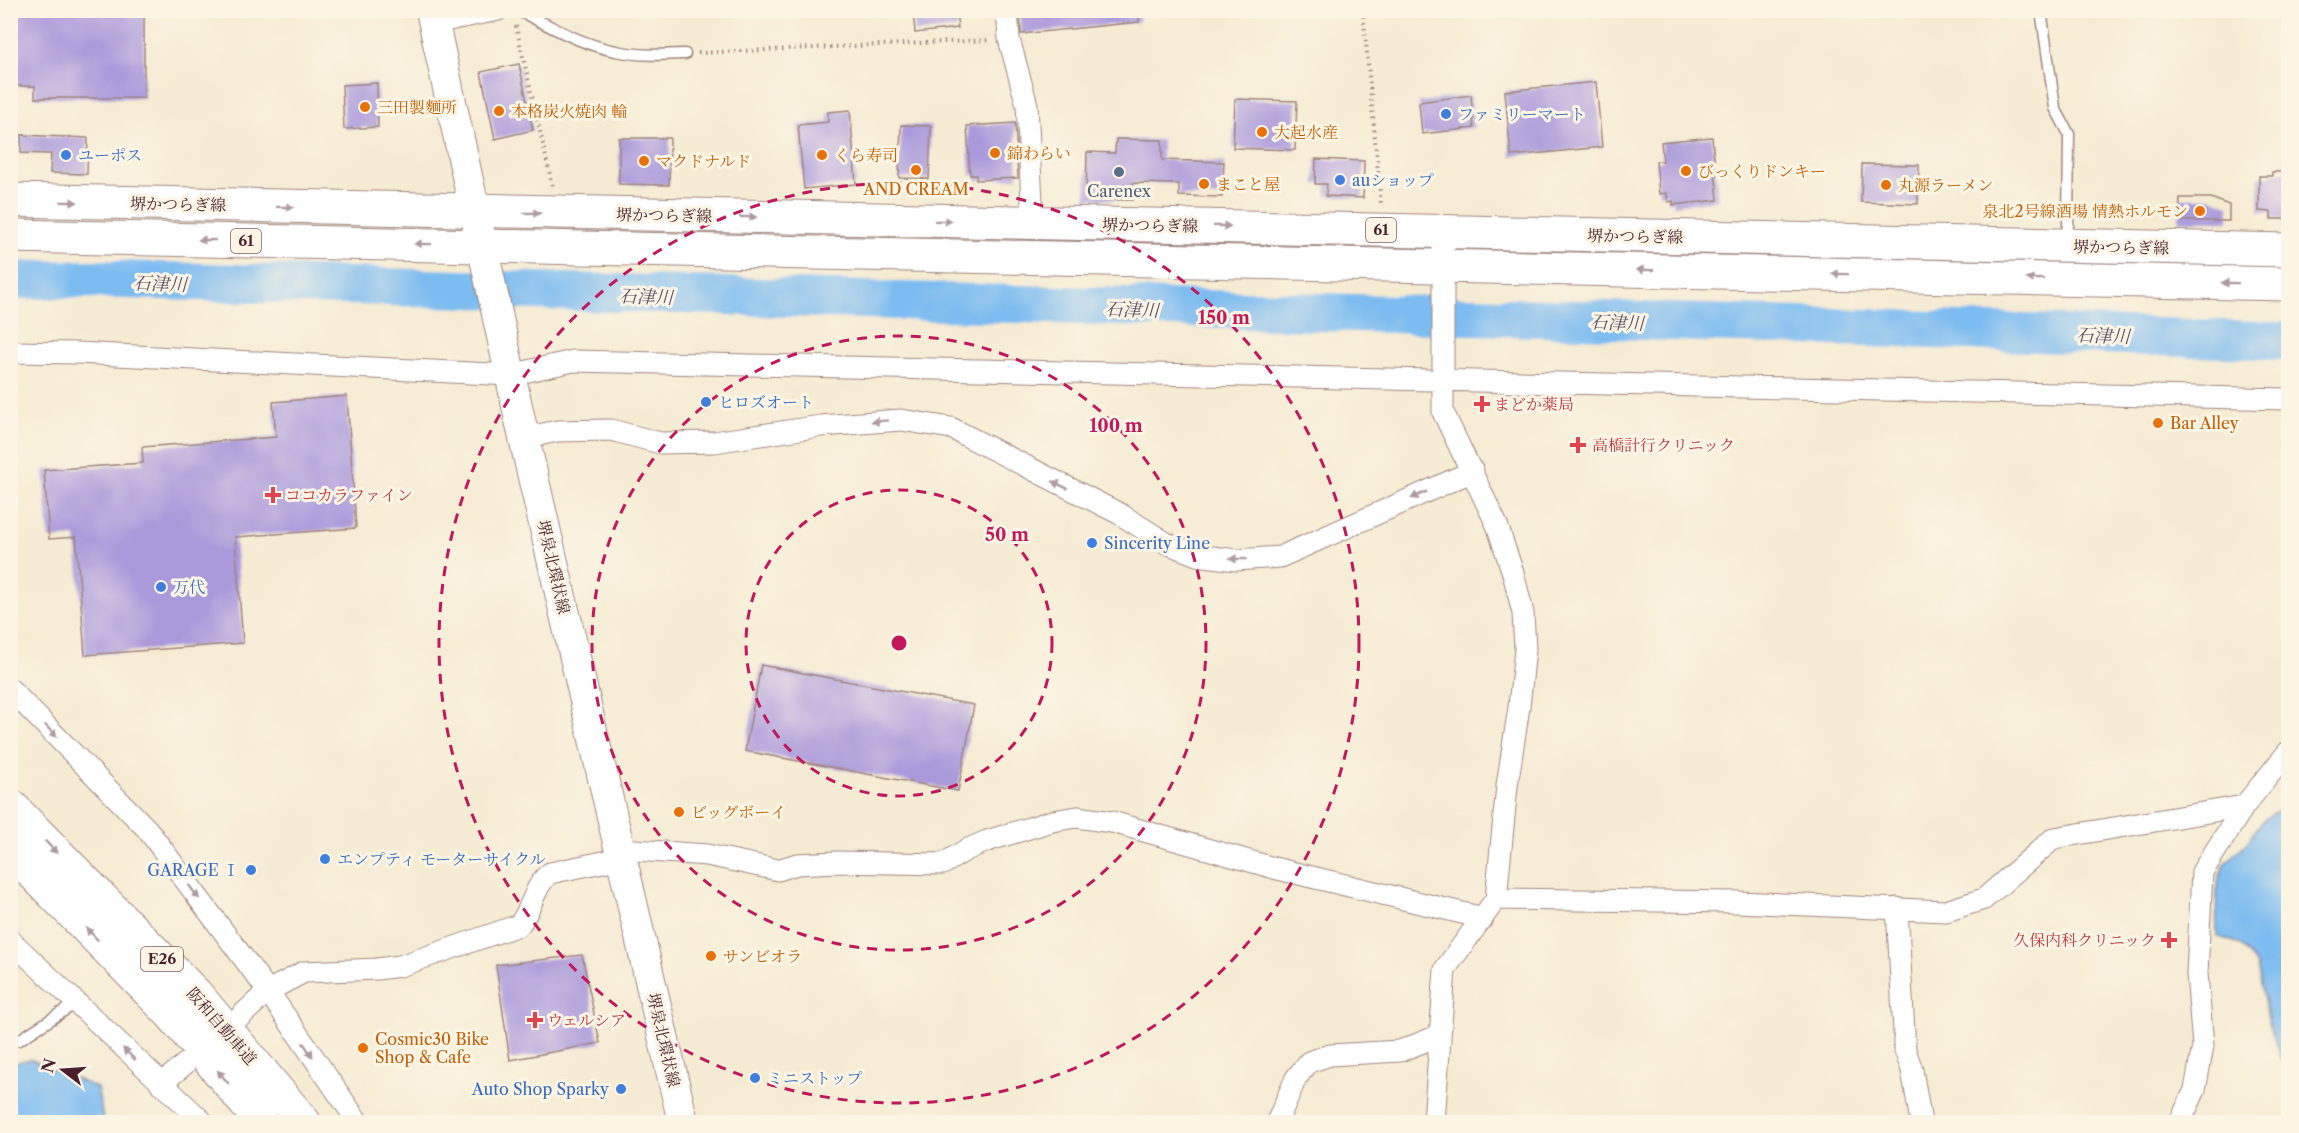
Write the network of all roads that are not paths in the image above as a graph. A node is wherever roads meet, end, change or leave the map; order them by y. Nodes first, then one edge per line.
1 (1007, 10) edge
2 (2041, 10) edge
3 (510, 14) edge
4 (432, 17) edge
5 (686, 54) road end
6 (10, 200) edge
7 (474, 211) junction
8 (1033, 222) junction
9 (1443, 232) junction
10 (10, 236) edge
11 (481, 245) junction
12 (2065, 245) junction
13 (2289, 250) edge
14 (1442, 278) junction
15 (2289, 284) edge
16 (10, 352) edge
17 (508, 363) junction
18 (1442, 380) junction
19 (2289, 399) edge
20 (524, 438) junction
21 (1473, 471) junction
22 (10, 689) edge
23 (2289, 752) edge
24 (10, 805) edge
25 (2244, 806) junction
26 (10, 850) edge
27 (621, 854) junction
28 (1496, 899) junction
29 (1897, 908) junction
30 (1483, 918) junction
31 (10, 940) edge
32 (268, 991) junction
33 (76, 1003) junction
34 (241, 1016) dead end
35 (1438, 1036) junction
36 (10, 1042) edge
37 (185, 1064) dead end
38 (161, 1084) junction
39 (202, 1122) edge
40 (261, 1122) edge
41 (304, 1122) edge
42 (358, 1122) edge
43 (683, 1122) edge
44 (1277, 1122) edge
45 (1434, 1122) edge
46 (1921, 1122) edge
47 (2181, 1122) edge

1 - 8 street
2 - 12 lane
3 - 4 street
3 - 5 lane
4 - 7 main road, 堺泉北環状線
6 -> 7 main road, 堺かつらぎ線 / 61
7 -> 8 main road, 堺かつらぎ線 / 61
7 - 11 main road, 堺泉北環状線
8 -> 9 main road, 堺かつらぎ線 / 61
9 - 12 main road, 堺かつらぎ線 / 61
9 - 14 street
11 -> 10 main road, 堺かつらぎ線 / 61
11 - 14 main road, 堺かつらぎ線 / 61
11 - 17 main road, 堺泉北環状線
12 - 13 main road, 堺かつらぎ線 / 61
15 -> 14 main road, 堺かつらぎ線 / 61
14 - 18 street
16 - 17 street
17 - 18 street
17 - 20 main road, 堺泉北環状線
18 - 19 street
18 - 21 street
21 -> 20 street
20 - 27 main road, 堺泉北環状線
21 - 28 street
22 -> 32 street
23 - 25 street
24 -> 41 main road, 阪和自動車道 / E26
25 - 29 street
25 - 47 street
40 -> 26 main road, 阪和自動車道 / E26
27 - 30 street
27 - 32 street
27 - 43 main road, 堺泉北環状線
28 - 29 street
28 - 30 street
29 - 46 street
30 - 35 street
31 - 33 street
32 - 34 street
32 -> 42 street
33 - 36 lane
38 -> 33 street
35 - 44 street
35 - 45 street
37 - 38 street
38 - 39 street

